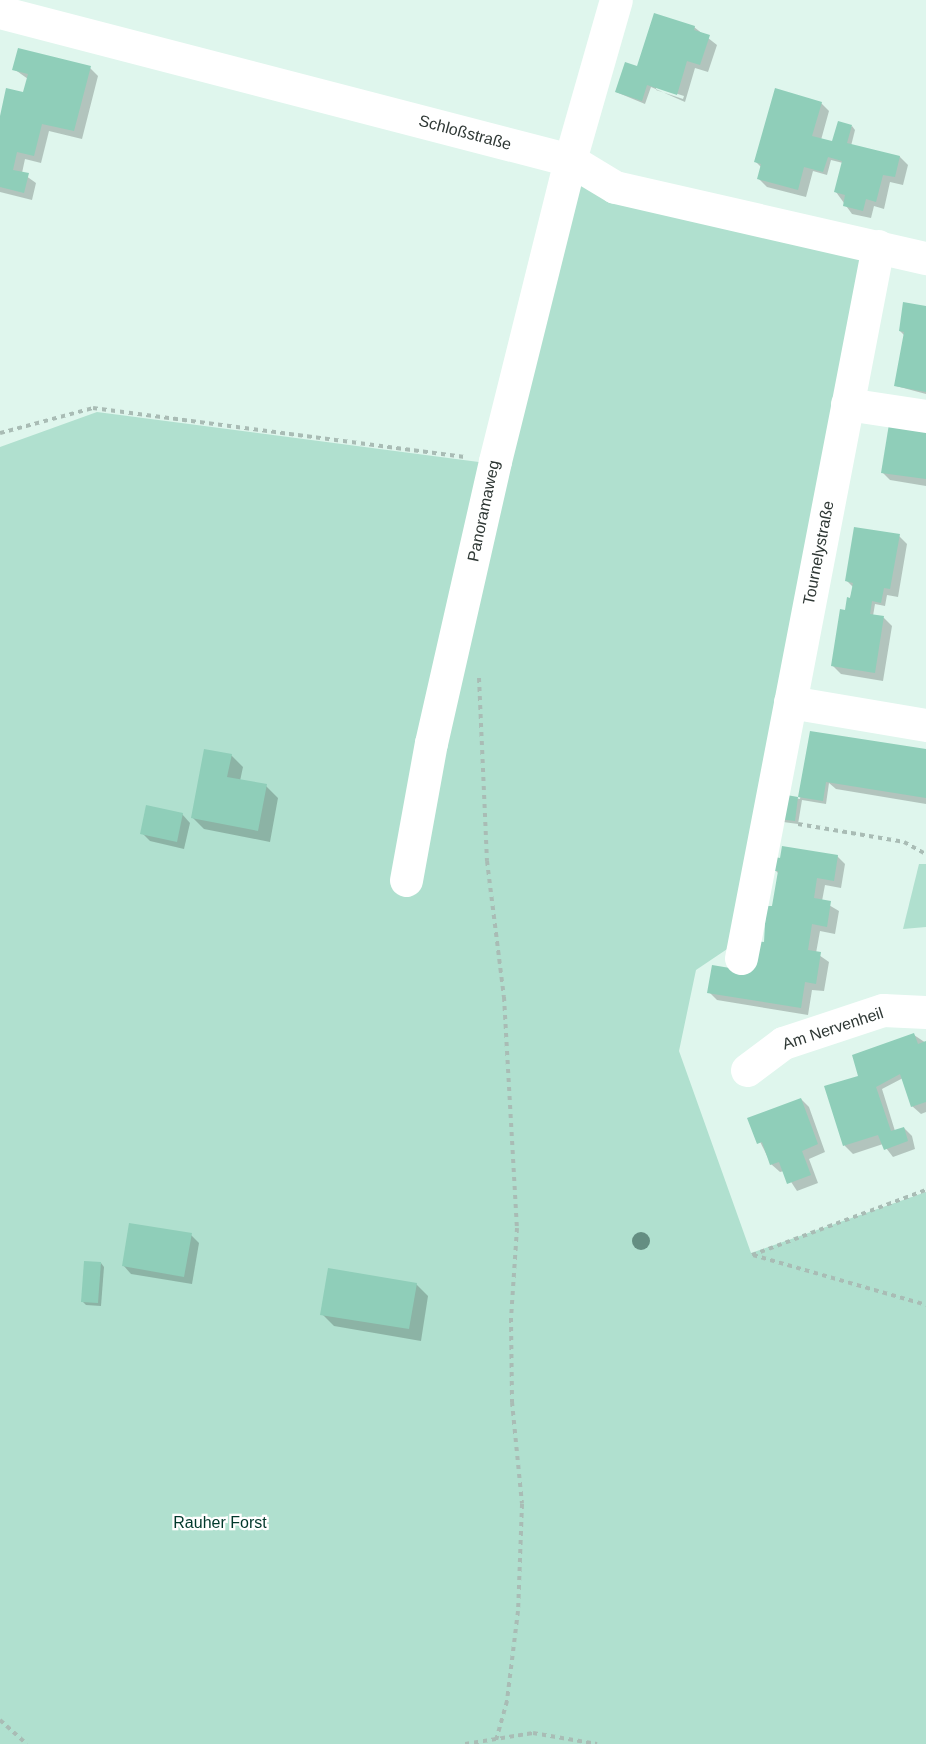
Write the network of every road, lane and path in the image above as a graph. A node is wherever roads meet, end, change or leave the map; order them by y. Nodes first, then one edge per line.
1 (616, 0) edge
2 (0, 12) edge
3 (570, 160) junction
4 (878, 246) junction
5 (926, 258) edge
6 (847, 404) junction
7 (926, 416) edge
8 (0, 433) edge
9 (495, 461) junction
10 (478, 674) dead end
11 (790, 702) junction
12 (926, 725) edge
13 (767, 819) junction
14 (926, 854) edge
15 (402, 869) dead end
16 (741, 958) dead end
17 (926, 1012) edge
18 (747, 1070) dead end
19 (926, 1190) edge
20 (926, 1305) edge
21 (0, 1720) edge
22 (496, 1736) junction
23 (27, 1744) edge
24 (465, 1744) edge
25 (495, 1744) edge
26 (597, 1744) edge

1 - 3 street, Panoramaweg
2 - 3 street, Schloßstraße
3 - 4 street, Schloßstraße
3 - 9 street, Panoramaweg
4 - 5 street, Schloßstraße
4 - 6 street, Tournelystraße
6 - 7 street
6 - 11 street, Tournelystraße
8 - 9 path
9 - 15 street, Panoramaweg
10 - 22 path
11 - 12 street
11 - 13 street, Tournelystraße
13 - 14 path
13 - 16 street, Tournelystraße
17 - 18 street, Am Nervenheil
19 - 20 path
21 - 23 path
22 - 24 path
22 - 25 path
22 - 26 path

